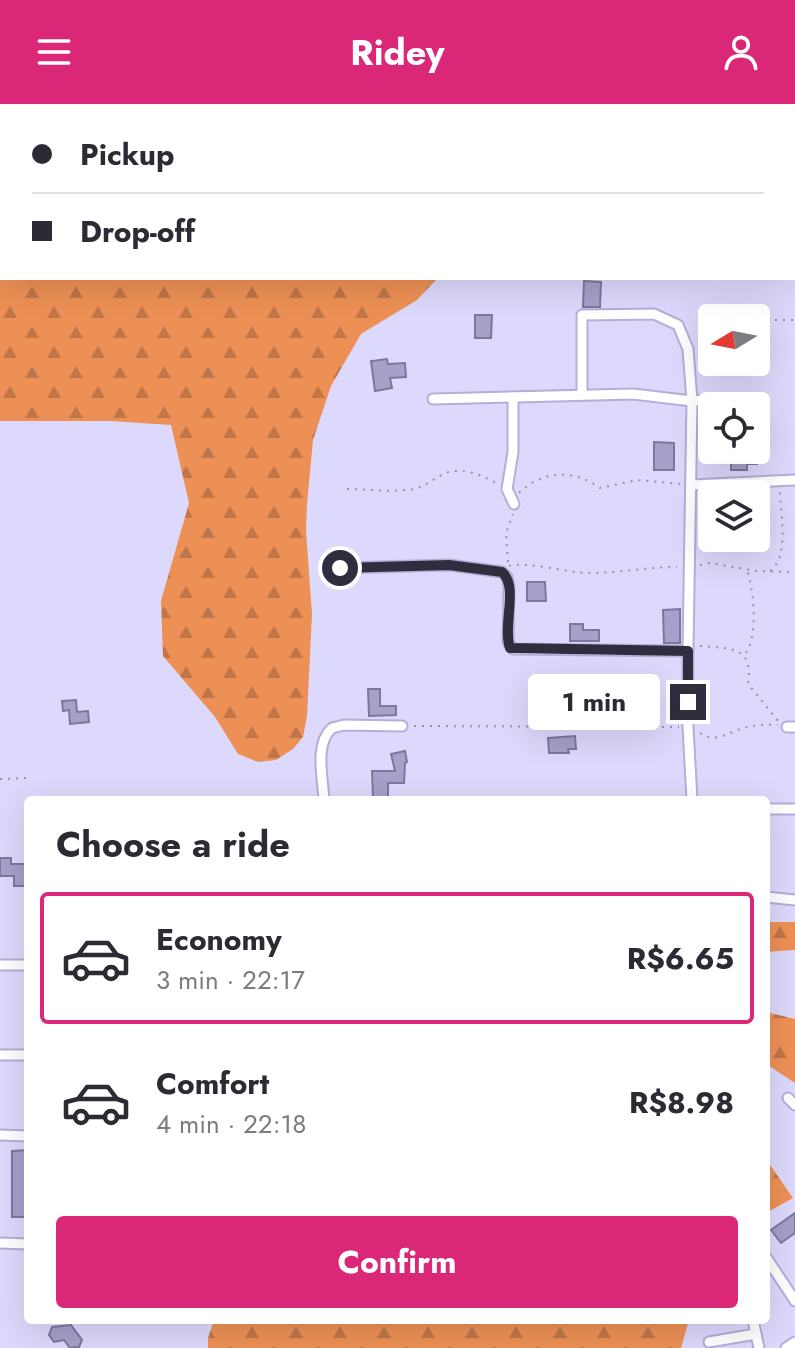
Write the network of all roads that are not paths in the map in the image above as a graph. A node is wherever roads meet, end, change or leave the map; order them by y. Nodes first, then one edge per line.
1 (582, 395) junction
2 (513, 397) junction
3 (433, 399) dead end
4 (698, 400) edge
5 (692, 401) junction
6 (795, 480) edge
7 (691, 485) junction
8 (514, 504) road end
9 (340, 568) dead end
10 (688, 651) junction
11 (402, 726) road end
12 (324, 796) edge
13 (692, 796) edge
14 (770, 809) edge
15 (795, 809) edge
16 (770, 897) edge
17 (795, 900) edge
18 (0, 965) edge
19 (24, 965) edge
20 (0, 1055) edge
21 (24, 1055) edge
22 (0, 1135) edge
23 (24, 1136) edge
24 (0, 1243) edge
25 (24, 1244) edge
26 (770, 1263) edge
27 (795, 1301) edge
28 (754, 1324) edge
29 (756, 1334) junction
30 (709, 1342) dead end
31 (795, 1342) edge
32 (759, 1348) edge
33 (786, 1348) edge

1 - 2 street
1 - 5 street
1 - 5 street
2 - 3 street
2 - 8 street
4 - 5 street
5 - 7 street
6 - 7 street
7 - 10 street
9 - 10 street
10 - 13 street
11 - 12 street
14 - 15 street
16 - 17 street
18 - 19 street
20 - 21 street
22 - 23 street
24 - 25 street
26 - 27 street
28 - 29 street
29 - 30 street
29 - 32 street
31 - 33 street

